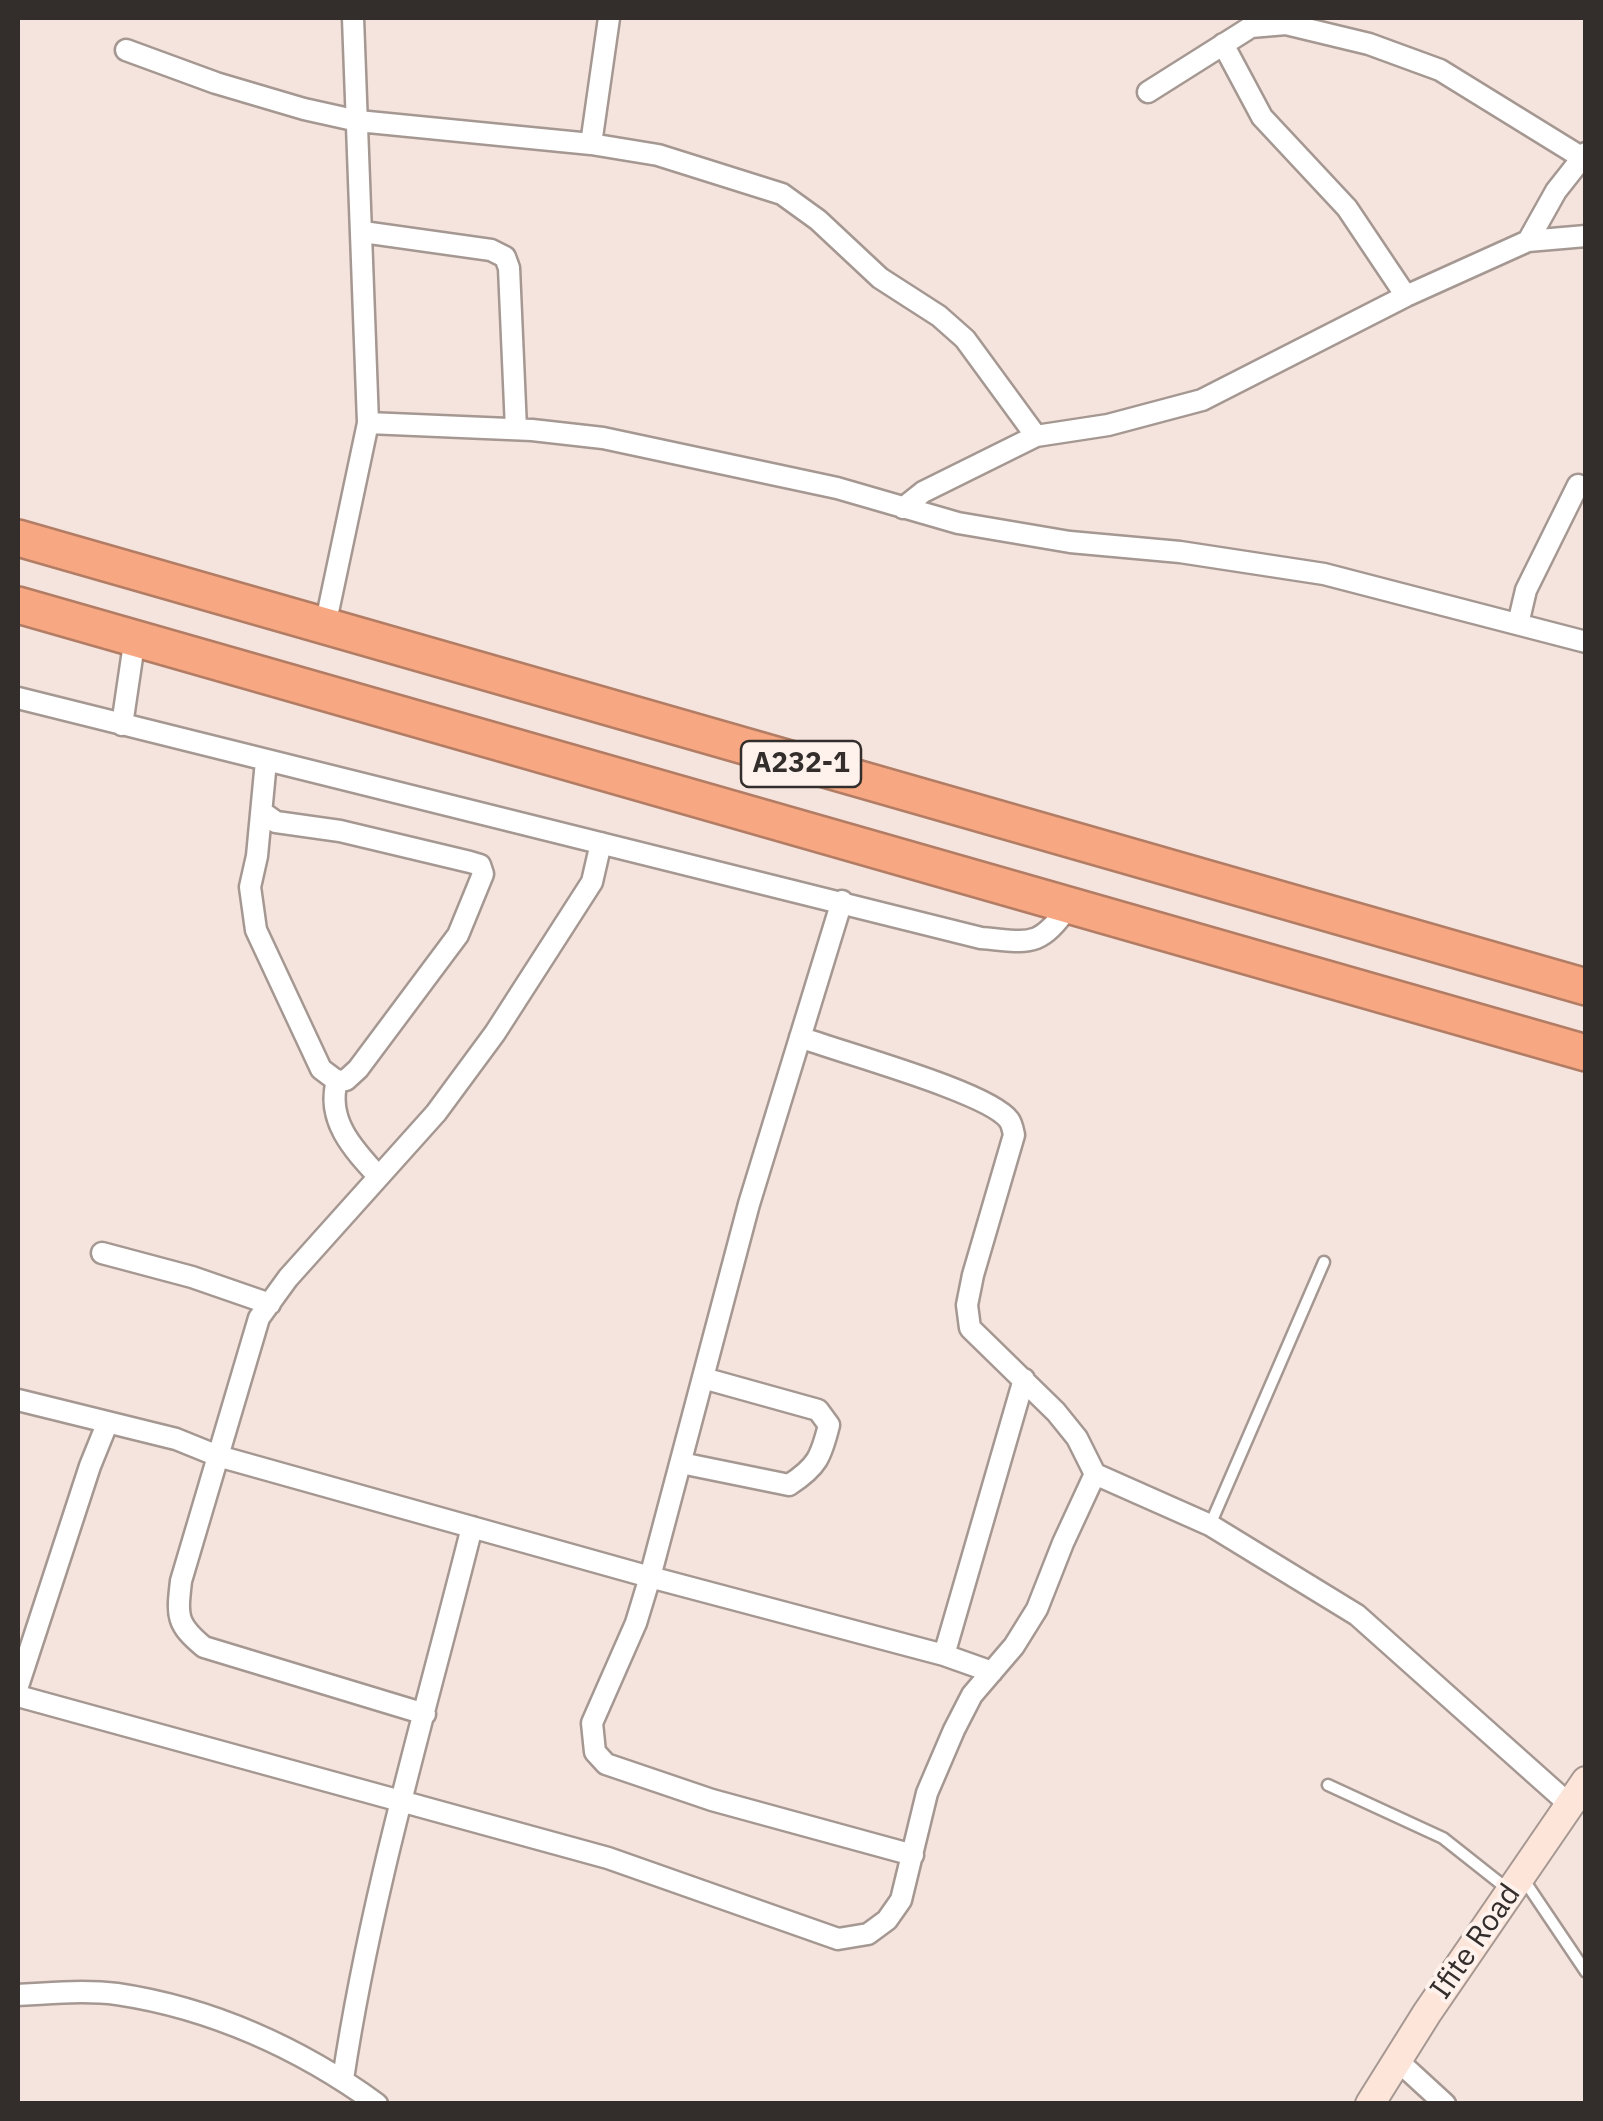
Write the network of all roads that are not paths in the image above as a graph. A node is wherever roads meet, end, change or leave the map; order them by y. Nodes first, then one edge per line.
1 (353, 18) edge
2 (608, 18) edge
3 (1223, 44) junction
4 (126, 50) dead end
5 (1148, 92) dead end
6 (358, 121) junction
7 (591, 144) junction
8 (1583, 155) edge
9 (363, 232) junction
10 (1586, 236) edge
11 (1528, 242) junction
12 (1406, 296) junction
13 (368, 423) junction
14 (516, 429) junction
15 (1036, 436) junction
16 (1578, 485) dead end
17 (904, 508) junction
18 (18, 538) edge
19 (18, 605) edge
20 (1518, 624) junction
21 (325, 626) junction
22 (135, 637) junction
23 (1586, 642) edge
24 (18, 698) edge
25 (122, 726) junction
26 (266, 761) junction
27 (262, 812) junction
28 (601, 843) junction
29 (842, 902) junction
30 (1068, 906) junction
31 (1586, 988) edge
32 (800, 1037) junction
33 (1586, 1053) edge
34 (337, 1081) junction
35 (378, 1176) junction
36 (102, 1253) dead end
37 (1324, 1262) dead end
38 (270, 1304) junction
39 (703, 1378) junction
40 (1024, 1379) junction
41 (18, 1400) edge
42 (107, 1424) junction
43 (218, 1456) junction
44 (681, 1463) junction
45 (1096, 1474) junction
46 (1210, 1525) junction
47 (472, 1527) junction
48 (650, 1577) junction
49 (944, 1655) junction
50 (992, 1672) junction
51 (18, 1686) edge
52 (18, 1696) edge
53 (425, 1714) junction
54 (1586, 1781) edge
55 (1328, 1785) dead end
56 (402, 1803) junction
57 (1570, 1805) junction
58 (912, 1855) junction
59 (1516, 1884) junction
60 (1586, 1972) edge
61 (18, 1996) edge
62 (1397, 2060) junction
63 (343, 2079) junction
64 (376, 2104) edge
65 (1370, 2104) edge
66 (1446, 2104) edge

1 - 6 street
2 - 7 street
3 - 5 street
3 - 8 street
3 - 12 street
4 - 6 street
6 - 7 street
6 - 9 street
7 - 15 street
8 - 11 street
9 - 13 street
9 - 14 street
10 - 11 street
11 - 12 street
12 - 15 street
13 - 14 street
13 - 21 street
14 - 17 street
15 - 17 street
16 - 20 street
17 - 20 street
18 - 21 highway, A232-1
19 - 22 highway, A232-1
20 - 23 street
21 - 31 highway, A232-1
22 - 25 street
22 - 30 highway, A232-1
24 - 25 street
25 - 26 street
26 - 27 street
26 - 28 street
27 - 34 street
27 - 34 street
28 - 29 street
28 - 35 street
29 - 30 street
29 - 32 street
30 - 33 highway, A232-1
32 - 39 street
32 - 40 street
34 - 35 street
35 - 38 street
36 - 38 street
37 - 46 lane
38 - 43 street
39 - 44 street
39 - 44 street
40 - 45 street
40 - 49 street
41 - 42 street
42 - 43 street
42 - 51 street
43 - 47 street
43 - 53 street
44 - 48 street
45 - 46 street
45 - 50 street
46 - 57 street
47 - 48 street
47 - 53 street
48 - 49 street
48 - 58 street
49 - 50 street
50 - 58 street
52 - 56 street
53 - 56 street
54 - 57 street, Ifite Road
55 - 59 lane
56 - 58 street
56 - 63 street
57 - 59 street, Ifite Road
59 - 60 lane
59 - 62 street, Ifite Road
61 - 63 street
62 - 65 street, Ifite Road
62 - 66 street
63 - 64 street

